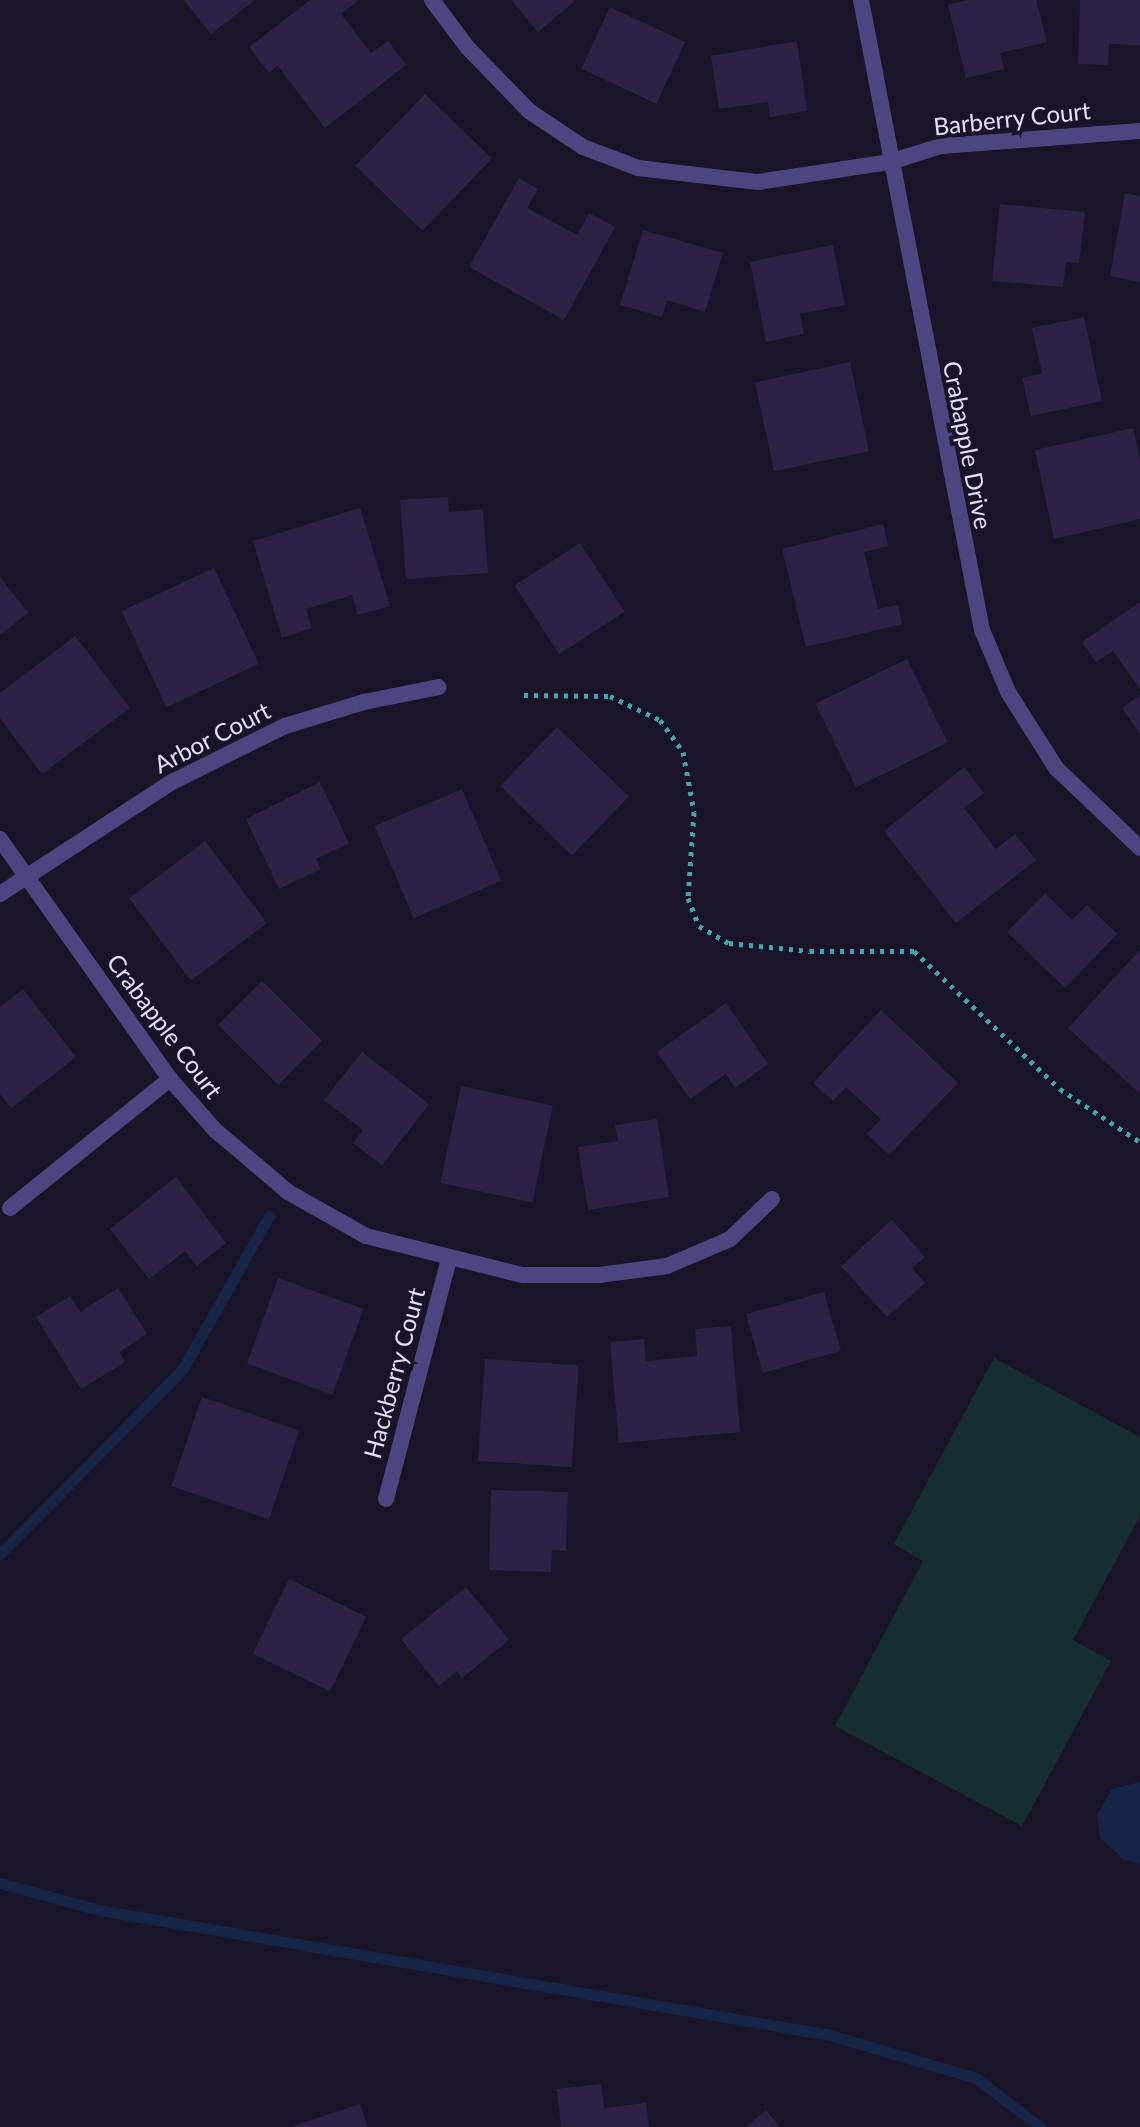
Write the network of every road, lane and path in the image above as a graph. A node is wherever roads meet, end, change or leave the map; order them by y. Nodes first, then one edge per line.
1 (432, 0) edge
2 (861, 0) edge
3 (1140, 131) edge
4 (890, 162) junction
5 (439, 687) dead end
6 (524, 695) dead end
7 (0, 839) edge
8 (1140, 848) edge
9 (27, 876) junction
10 (0, 894) edge
11 (170, 1079) junction
12 (1140, 1142) edge
13 (772, 1199) dead end
14 (10, 1208) dead end
15 (449, 1259) junction
16 (386, 1499) dead end

1 - 4 street, Barberry Court
2 - 4 street, Crabapple Drive
3 - 4 street, Barberry Court
4 - 8 street, Crabapple Drive
5 - 9 street, Arbor Court
6 - 12 path
7 - 9 street
9 - 10 street, Arbor Court
9 - 11 street, Crabapple Court
11 - 14 street
11 - 15 street, Crabapple Court
13 - 15 street, Crabapple Court
15 - 16 street, Hackberry Court

